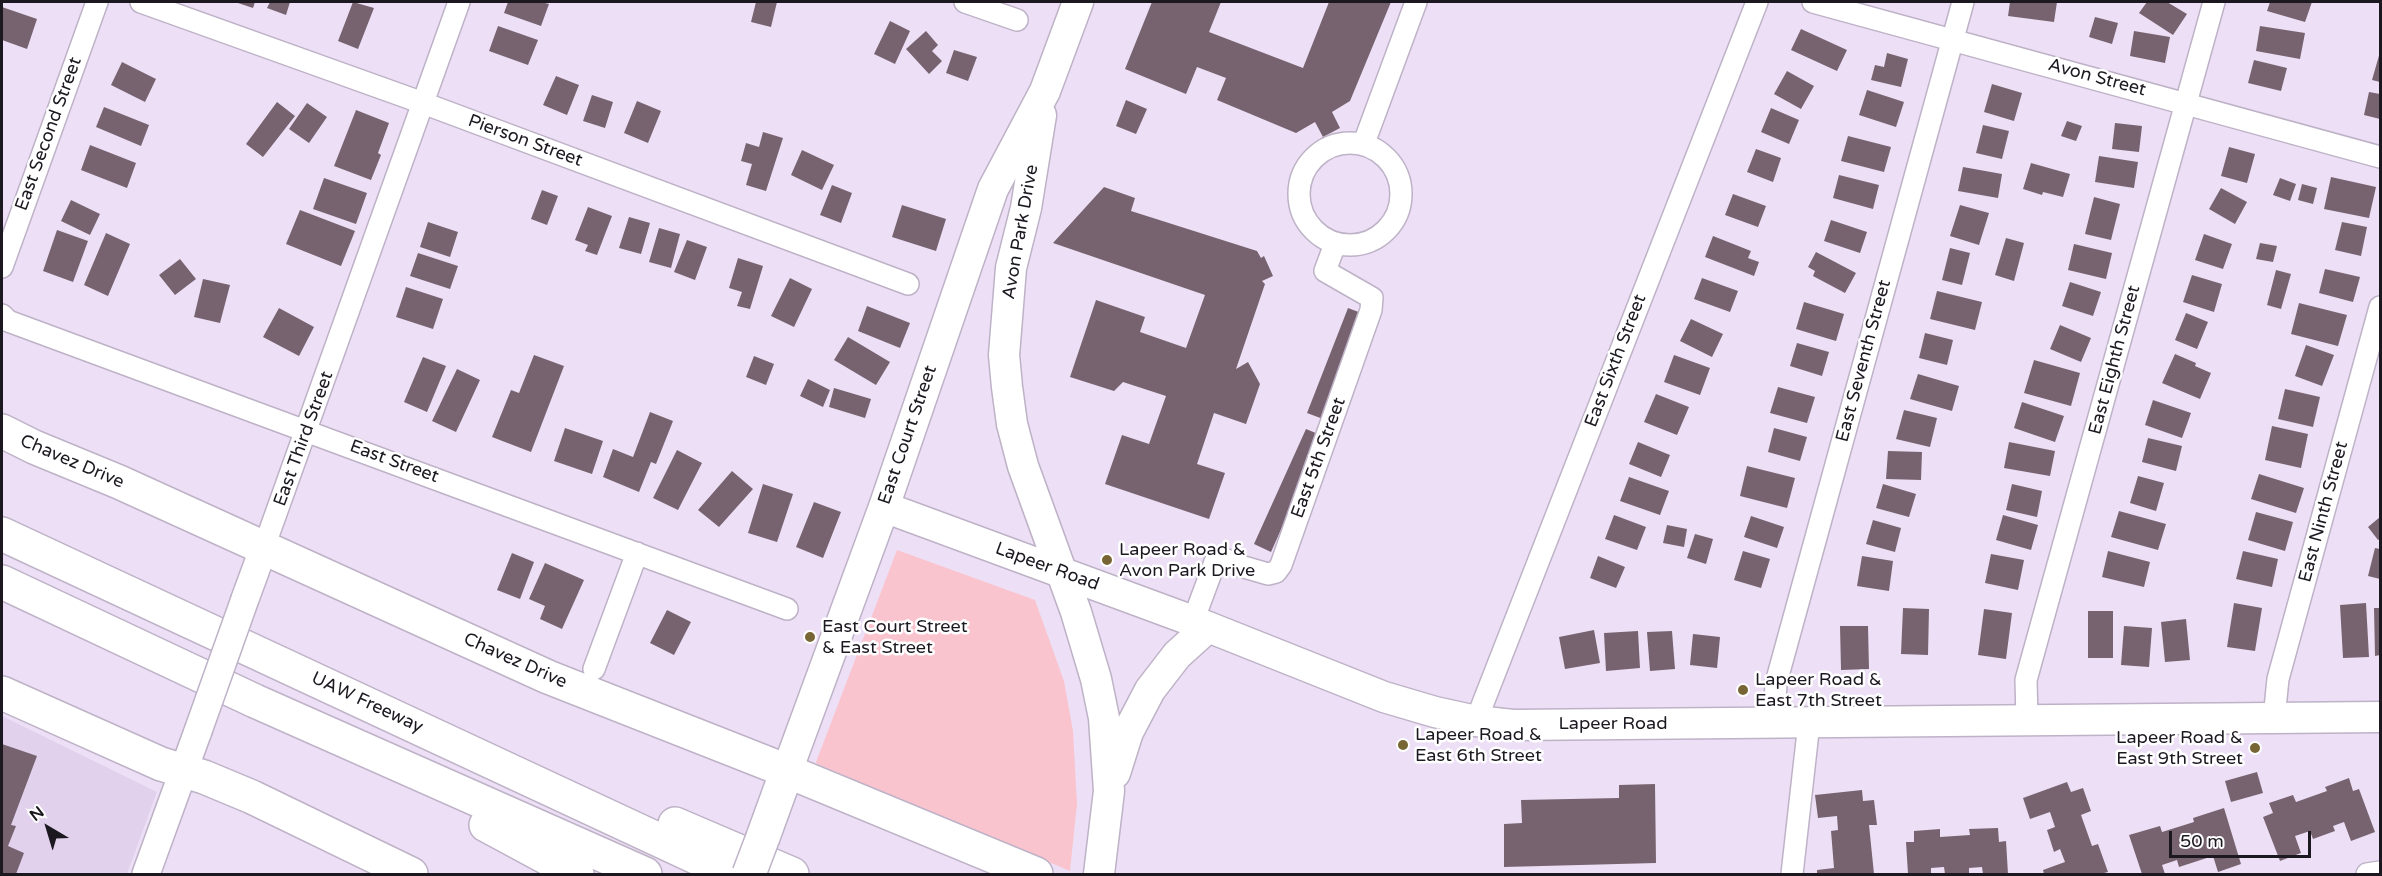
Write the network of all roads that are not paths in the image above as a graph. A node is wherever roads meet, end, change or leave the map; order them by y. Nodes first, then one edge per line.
1 (98, 2) edge
2 (141, 2) edge
3 (459, 2) edge
4 (965, 2) edge
5 (1078, 2) edge
6 (1416, 2) edge
7 (1757, 2) edge
8 (1813, 2) edge
9 (1963, 2) edge
10 (2214, 2) edge
11 (1017, 20) dead end
12 (1953, 39) junction
13 (1045, 91) junction
14 (423, 103) junction
15 (2186, 103) junction
16 (1364, 143) junction
17 (2380, 157) edge
18 (984, 216) junction
19 (1021, 228) junction
20 (1335, 244) junction
21 (2, 267) edge
22 (908, 284) dead end
23 (2380, 307) edge
24 (2, 315) edge
25 (308, 430) junction
26 (2, 431) edge
27 (884, 507) junction
28 (2, 534) edge
29 (264, 547) junction
30 (637, 553) junction
31 (1062, 572) junction
32 (2, 582) edge
33 (787, 609) dead end
34 (1201, 624) junction
35 (594, 669) dead end
36 (336, 688) junction
37 (2, 693) edge
38 (255, 700) junction
39 (2380, 717) edge
40 (2274, 718) junction
41 (2027, 720) junction
42 (1476, 721) junction
43 (1774, 723) junction
44 (1809, 723) junction
45 (183, 771) junction
46 (787, 771) junction
47 (1109, 791) junction
48 (2380, 872) edge
49 (146, 874) edge
50 (411, 874) edge
51 (577, 874) edge
52 (645, 874) edge
53 (732, 874) edge
54 (749, 874) edge
55 (792, 874) edge
56 (1036, 874) edge
57 (1100, 874) edge
58 (1792, 874) edge
59 (2367, 874) edge

1 - 21 street, East Second Street
2 - 14 street, Pierson Street
3 - 14 street, East Third Street
4 - 11 street
5 - 13 main road, East Court Street
6 - 16 street
7 - 42 street, East Sixth Street
8 - 12 street, Avon Street
9 - 12 street, East Seventh Street
10 - 15 street, East Eighth Street
12 - 15 street, Avon Street
12 - 43 street, East Seventh Street
13 - 18 main road, East Court Street
13 - 19 main road, Avon Park Drive
14 - 22 street, Pierson Street
14 - 25 street, East Third Street
15 - 17 street, Avon Street
15 - 41 street, East Eighth Street
16 - 20 street
16 - 20 street
18 - 19 main road
18 - 27 main road, East Court Street
19 - 31 main road, Avon Park Drive
20 - 34 street, East 5th Street
23 - 40 street, East Ninth Street
24 - 25 street, East Street
25 - 29 street, East Third Street
25 - 30 street, East Street
26 - 29 main road, Chavez Drive
27 - 31 main road, Lapeer Road
27 - 46 main road, East Court Street
28 - 36 main road, UAW Freeway
29 - 45 street, East Third Street, bridge
29 - 46 main road, Chavez Drive
30 - 33 street, East Street
30 - 35 street
31 - 34 main road, Lapeer Road
31 - 47 main road, Avon Park Drive
32 - 38 main road
34 - 42 main road, Lapeer Road
34 - 47 main road
36 - 53 main road, UAW Freeway
36 - 55 main road
37 - 45 main road
38 - 51 main road
38 - 52 main road
39 - 40 main road, Lapeer Road
40 - 41 main road, Lapeer Road
41 - 44 main road, Lapeer Road
42 - 43 main road, Lapeer Road
43 - 44 main road, Lapeer Road
44 - 58 street
45 - 49 street, East Third Street
45 - 50 main road
46 - 54 main road, East Court Street, bridge
46 - 56 main road, Chavez Drive
47 - 57 main road
48 - 59 street

